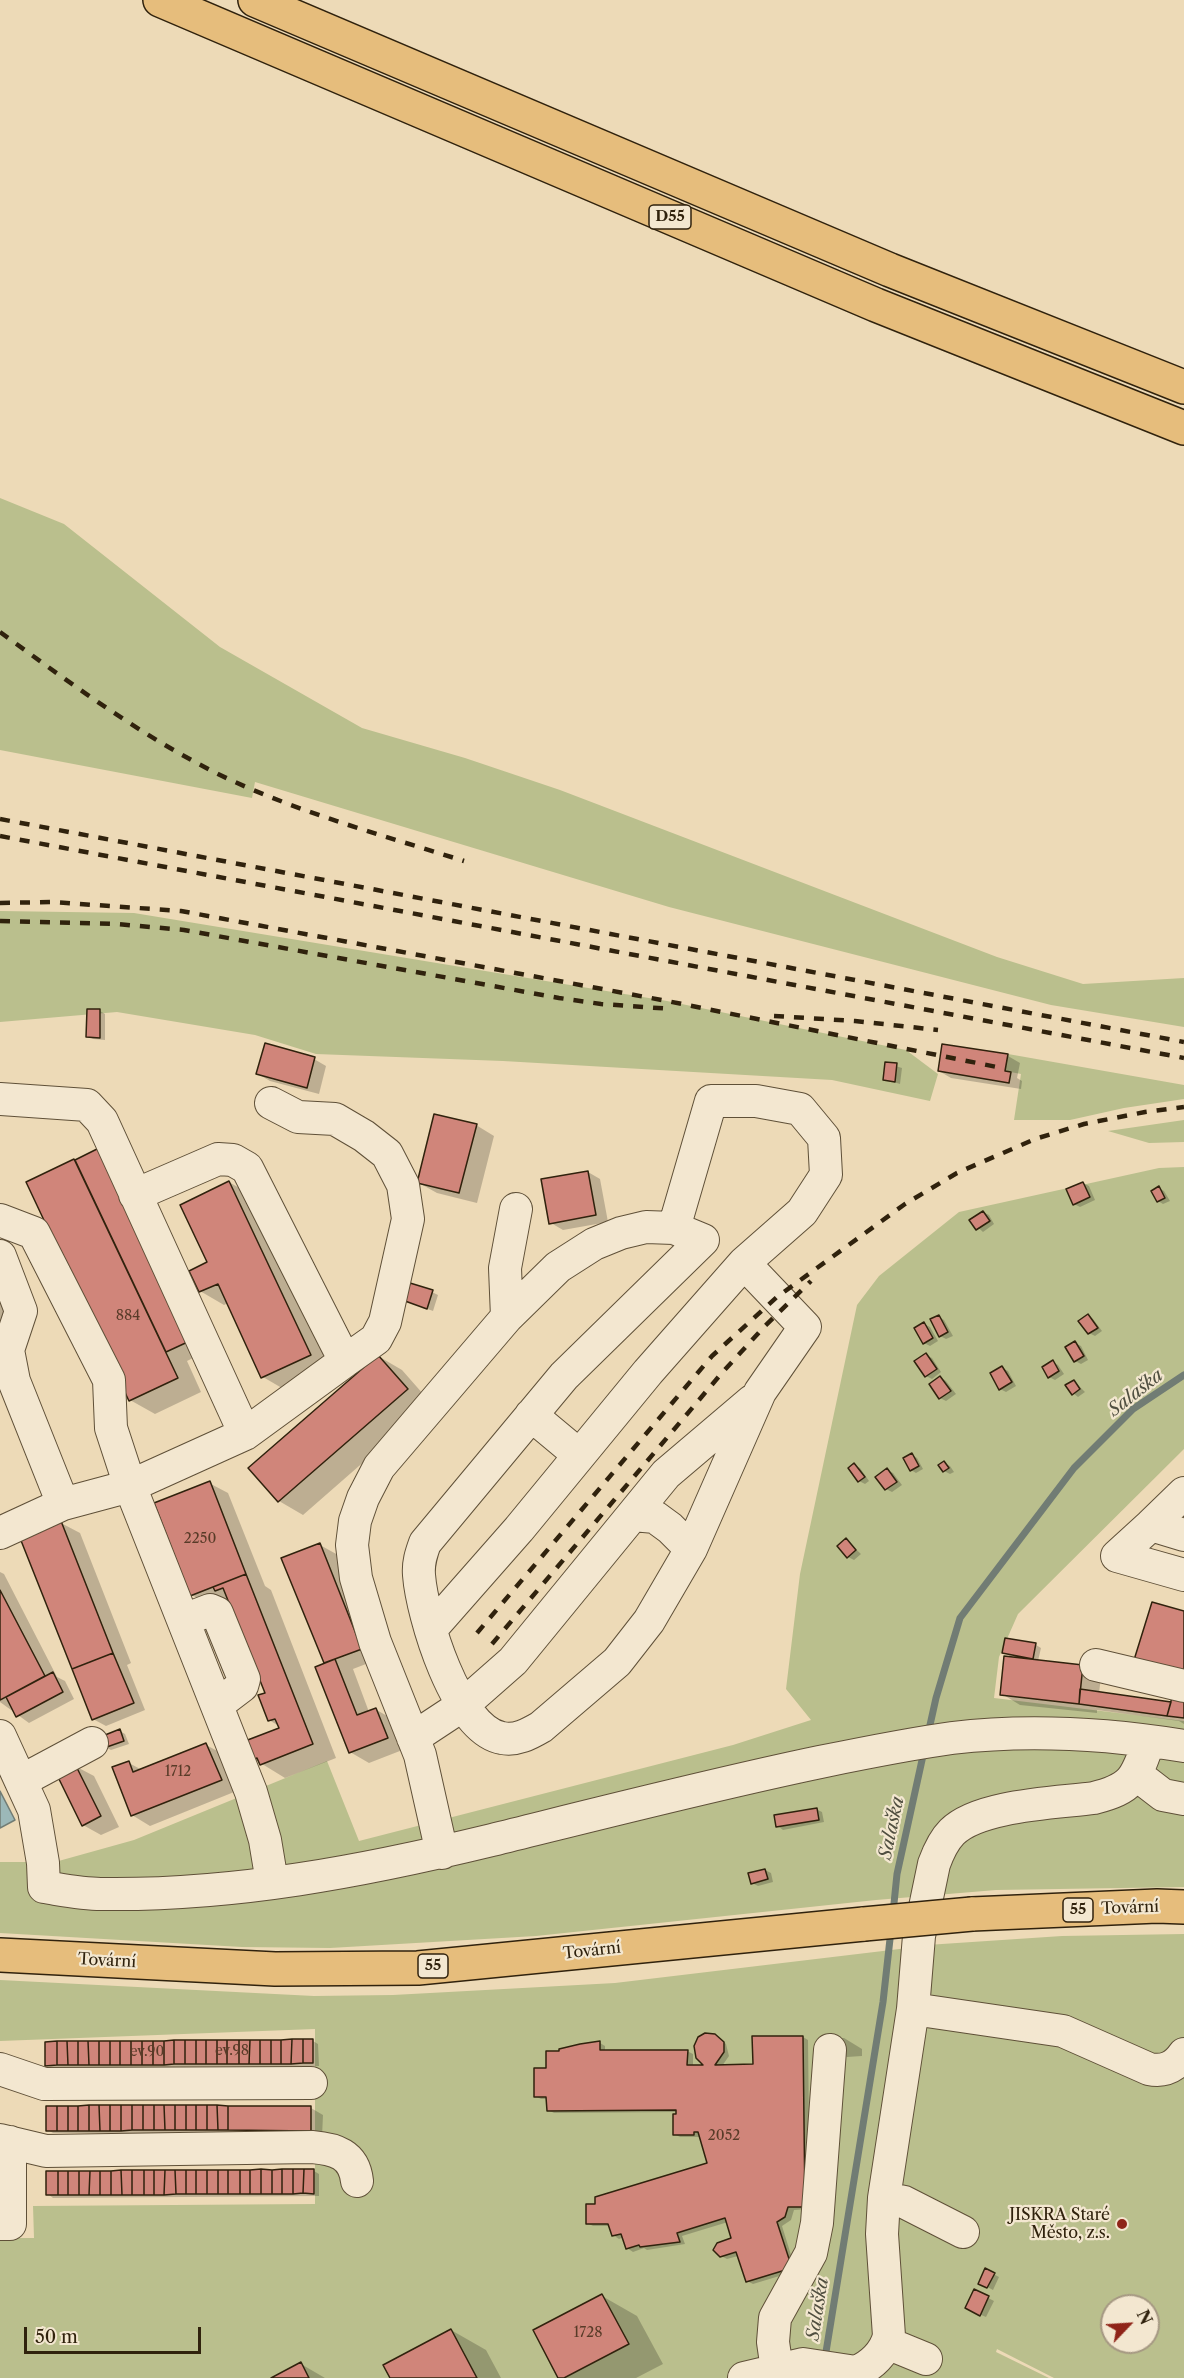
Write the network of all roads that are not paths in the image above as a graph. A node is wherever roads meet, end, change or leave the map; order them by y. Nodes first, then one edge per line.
1 (160, 0) edge
2 (255, 0) edge
3 (1184, 387) edge
4 (1184, 428) edge
5 (0, 1099) edge
6 (271, 1102) dead end
7 (135, 1195) junction
8 (516, 1209) dead end
9 (0, 1220) edge
10 (674, 1228) junction
11 (0, 1256) edge
12 (680, 1263) junction
13 (744, 1263) junction
14 (717, 1296) junction
15 (507, 1317) junction
16 (345, 1361) junction
17 (757, 1397) junction
18 (531, 1415) junction
19 (245, 1434) junction
20 (579, 1455) junction
21 (130, 1486) junction
22 (1184, 1493) edge
23 (63, 1504) junction
24 (633, 1515) junction
25 (1151, 1525) junction
26 (0, 1533) edge
27 (1184, 1535) edge
28 (691, 1549) junction
29 (1184, 1575) edge
30 (430, 1629) junction
31 (1095, 1665) dead end
32 (1184, 1686) edge
33 (463, 1705) junction
34 (0, 1736) edge
35 (413, 1738) junction
36 (1149, 1741) junction
37 (92, 1743) dead end
38 (1184, 1746) edge
39 (1137, 1775) junction
40 (21, 1781) junction
41 (1184, 1799) edge
42 (442, 1853) junction
43 (272, 1882) junction
44 (1184, 1907) edge
45 (0, 1955) edge
46 (913, 2009) junction
47 (830, 2050) dead end
48 (0, 2069) edge
49 (1178, 2071) edge
50 (311, 2083) dead end
51 (5, 2141) edge
52 (357, 2181) dead end
53 (884, 2198) junction
54 (0, 2224) edge
55 (963, 2232) dead end
56 (887, 2343) junction
57 (926, 2359) dead end
58 (790, 2367) junction
59 (855, 2375) edge
60 (744, 2378) edge

1 - 4 main road, D55
2 - 3 main road, D55
5 - 7 street
6 - 16 street
7 - 16 street
7 - 19 street
8 - 15 street
9 - 21 street
10 - 12 street
10 - 13 street
10 - 15 street
11 - 23 street
12 - 14 street
12 - 18 street
13 - 14 street
13 - 17 street
14 - 20 street
15 - 35 street
16 - 19 street
17 - 24 street
17 - 28 street
18 - 20 street
18 - 30 street
19 - 21 street
20 - 30 street
21 - 23 street
21 - 43 street
22 - 25 street
23 - 26 street
24 - 28 street
24 - 33 street
25 - 27 street
25 - 29 street
28 - 33 street
30 - 33 street
31 - 32 street
33 - 35 street
34 - 40 street
35 - 42 street
36 - 38 street
36 - 39 street
36 - 42 street
37 - 40 street
39 - 41 street
39 - 46 street
40 - 43 street
42 - 43 street
44 - 45 main road, Tovární / 55, bridge
46 - 49 street
46 - 53 street
47 - 58 street
48 - 50 street
51 - 52 street
51 - 54 street
53 - 55 street
53 - 56 street
56 - 57 street
56 - 59 street
58 - 59 street
58 - 60 street

